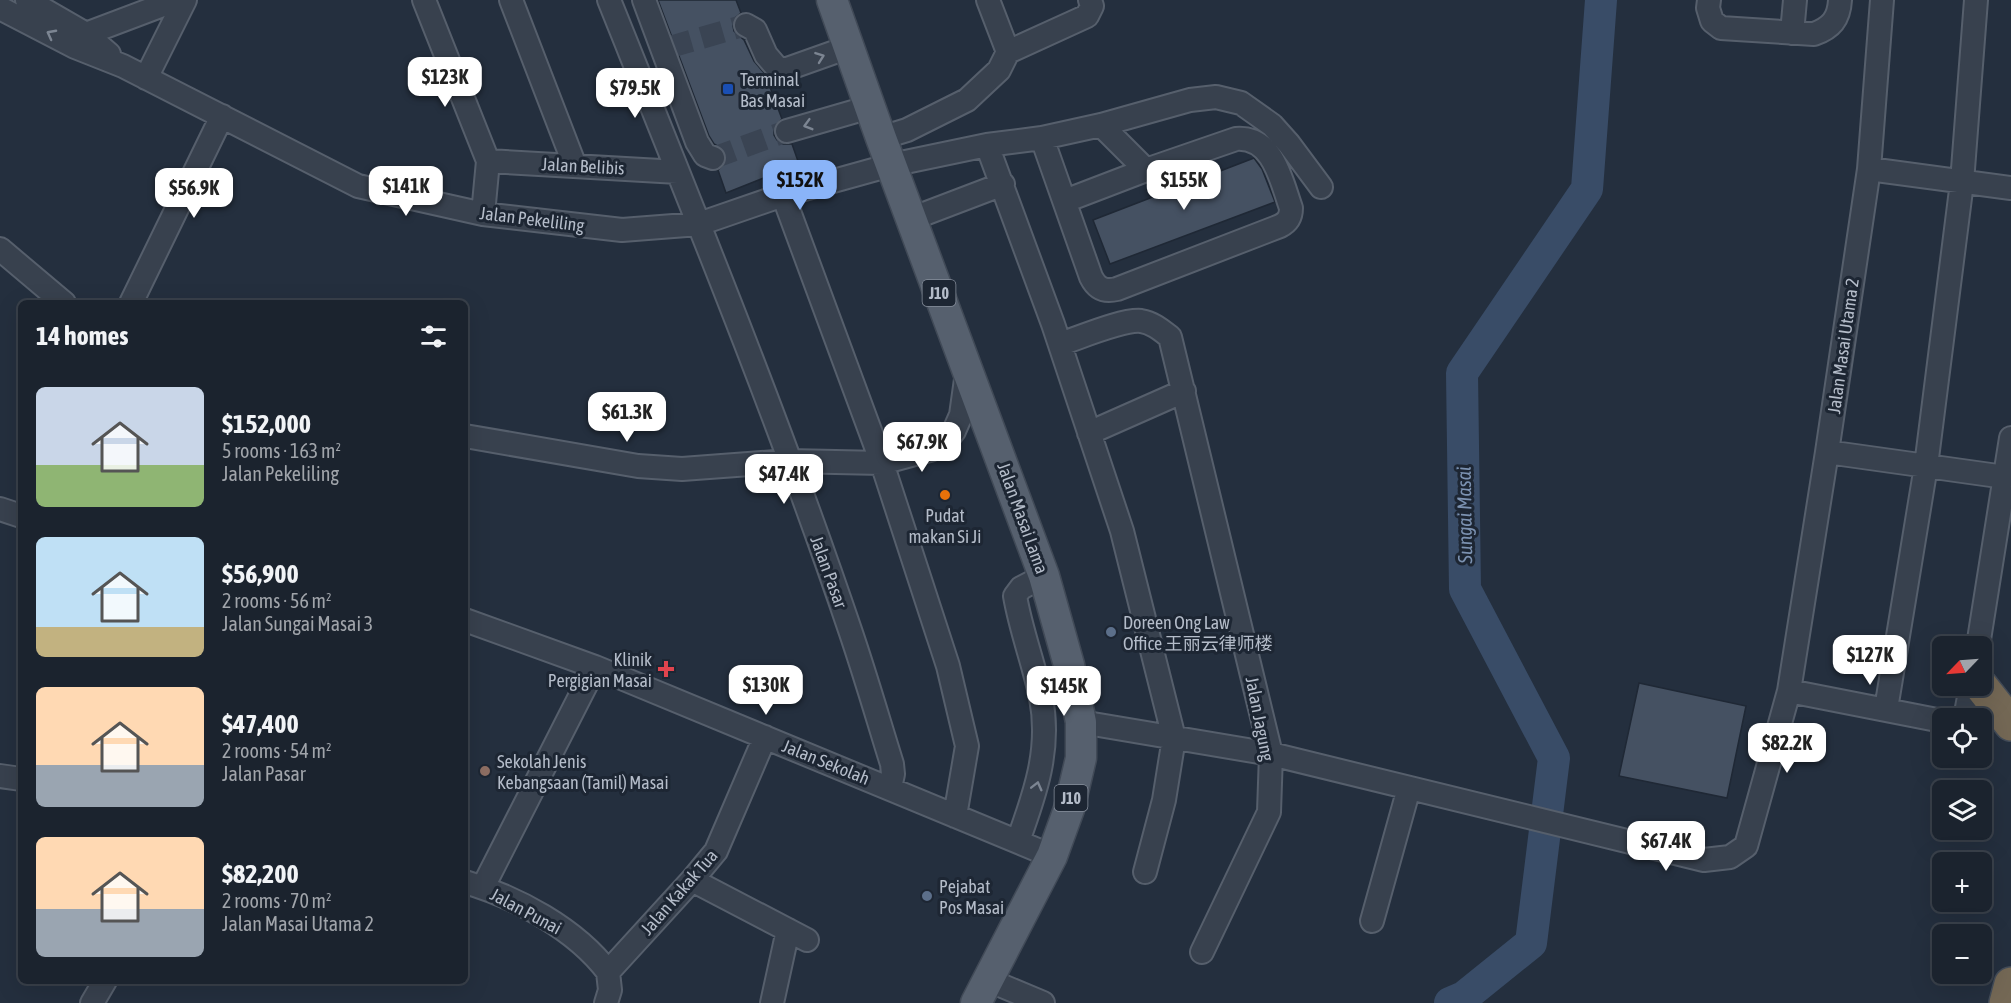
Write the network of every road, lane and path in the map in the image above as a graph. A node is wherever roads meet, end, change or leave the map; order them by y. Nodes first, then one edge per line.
1 (27, 0) edge
2 (176, 0) edge
3 (185, 0) edge
4 (424, 0) edge
5 (511, 0) edge
6 (609, 0) edge
7 (644, 0) edge
8 (832, 0) edge
9 (988, 0) edge
10 (1090, 0) edge
11 (1709, 0) edge
12 (1795, 0) edge
13 (1840, 0) edge
14 (1882, 0) edge
15 (1976, 0) edge
16 (0, 8) edge
17 (746, 25) dead end
18 (1792, 33) junction
19 (86, 34) junction
20 (849, 46) junction
21 (1008, 52) junction
22 (123, 66) junction
23 (146, 78) junction
24 (870, 107) junction
25 (222, 116) junction
26 (1101, 125) junction
27 (787, 131) tunnel mouth
28 (881, 138) junction
29 (1042, 138) junction
30 (987, 145) junction
31 (713, 158) dead end
32 (488, 161) junction
33 (891, 165) junction
34 (575, 166) junction
35 (1869, 169) junction
36 (1146, 170) junction
37 (678, 172) junction
38 (1962, 182) junction
39 (1003, 184) junction
40 (1321, 187) dead end
41 (2011, 188) edge
42 (783, 195) junction
43 (1065, 201) junction
44 (483, 214) junction
45 (911, 219) junction
46 (699, 224) junction
47 (0, 249) edge
48 (60, 300) edge
49 (131, 300) edge
50 (1060, 344) junction
51 (967, 368) junction
52 (1184, 392) junction
53 (1089, 433) junction
54 (468, 437) edge
55 (2011, 438) edge
56 (1827, 452) junction
57 (789, 461) junction
58 (882, 463) junction
59 (1926, 466) junction
60 (2005, 477) junction
61 (0, 509) edge
62 (18, 515) edge
63 (1044, 576) junction
64 (468, 621) edge
65 (1980, 636) edge
66 (594, 667) junction
67 (1789, 691) junction
68 (1989, 696) edge
69 (1886, 709) junction
70 (1932, 720) edge
71 (1081, 722) junction
72 (2011, 724) edge
73 (765, 737) junction
74 (1174, 738) junction
75 (1271, 754) junction
76 (0, 776) edge
77 (18, 779) edge
78 (890, 788) junction
79 (1409, 788) junction
80 (955, 816) junction
81 (1018, 842) junction
82 (1052, 856) junction
83 (1145, 872) dead end
84 (692, 880) junction
85 (474, 885) edge
86 (1372, 921) dead end
87 (1202, 952) dead end
88 (608, 972) junction
89 (103, 984) edge
90 (2011, 984) edge
91 (982, 992) edge
92 (92, 1003) edge
93 (606, 1003) edge
94 (772, 1003) edge
95 (1043, 1003) edge
96 (2006, 1003) edge

1 - 19 street, Jalan Pekeliling
2 - 19 street
3 - 23 street
4 - 32 street
5 - 34 street
6 - 37 street, Jalan Pasar
7 - 31 street
8 - 20 main road, Jalan Masai Lama / J10
9 - 21 street
10 - 21 street
11 - 18 street
12 - 18 street
13 - 18 street
14 - 35 street, Jalan Masai Utama 2
15 - 38 street
22 -> 16 street, Jalan Pekeliling
17 -> 20 street
19 - 22 street, Jalan Pekeliling
20 - 24 main road, Jalan Masai Lama / J10
21 - 28 street
22 - 23 street, Jalan Pekeliling
23 - 25 street, Jalan Pekeliling
24 -> 27 street
24 - 28 main road, Jalan Masai Lama / J10
25 - 44 street, Jalan Pekeliling
25 - 49 street
26 - 29 street, Jalan Pekeliling
26 - 36 street
26 - 40 street, Jalan Pekeliling
28 - 33 main road, Jalan Masai Lama / J10
29 - 30 street, Jalan Pekeliling
29 - 43 street
30 - 33 street, Jalan Pekeliling
30 - 39 street
32 - 34 street, Jalan Belibis
32 - 44 street
33 - 42 street, Jalan Pekeliling
33 - 45 main road, Jalan Masai Lama / J10
34 - 37 street, Jalan Belibis
35 - 38 street
35 - 56 street, Jalan Masai Utama 2
36 - 43 street
36 - 43 street
37 - 46 street, Jalan Pasar
38 - 41 street
38 - 59 street
39 - 45 street
39 - 50 street
42 - 46 street, Jalan Pekeliling
42 - 58 street
44 - 46 street, Jalan Pekeliling
45 - 51 main road, Jalan Masai Lama / J10
46 - 57 street, Jalan Pasar
47 - 48 street
50 - 52 street, Jalan Jagung
50 - 53 street
51 - 58 street
51 - 63 main road, Jalan Masai Lama / J10
52 - 53 street
52 - 75 street, Jalan Jagung
53 - 74 street
54 - 57 street
55 - 60 street
56 - 59 street
56 - 67 street, Jalan Masai Utama 2
57 - 58 street
57 - 78 street, Jalan Pasar
58 - 80 street
59 - 60 street
59 - 69 street
60 - 65 street
61 - 62 street
63 - 71 main road, Jalan Masai Lama / J10
81 -> 63 street
64 - 66 street, Jalan Sekolah
66 - 73 street, Jalan Sekolah
66 - 85 street
67 - 69 street
67 - 79 street, Jalan Masai Utama 2
68 - 72 highway
69 - 70 street
71 - 74 street, Jalan Masai Utama 2
71 - 82 main road, Jalan Masai Lama / J10
73 - 78 street, Jalan Sekolah
73 - 84 street, Jalan Kakak Tua
74 - 75 street, Jalan Masai Utama 2
74 - 83 street
75 - 79 street, Jalan Masai Utama 2
75 - 87 street, Jalan Jagung
76 - 77 street
78 - 80 street, Jalan Sekolah
79 - 86 street
80 - 81 street, Jalan Sekolah
81 - 82 street, Jalan Sekolah
82 - 91 main road, Jalan Masai Lama / J10
84 - 88 street, Jalan Kakak Tua
84 - 94 street
85 - 88 street, Jalan Punai
88 - 93 street
89 - 92 street
90 - 96 highway
91 - 95 street

